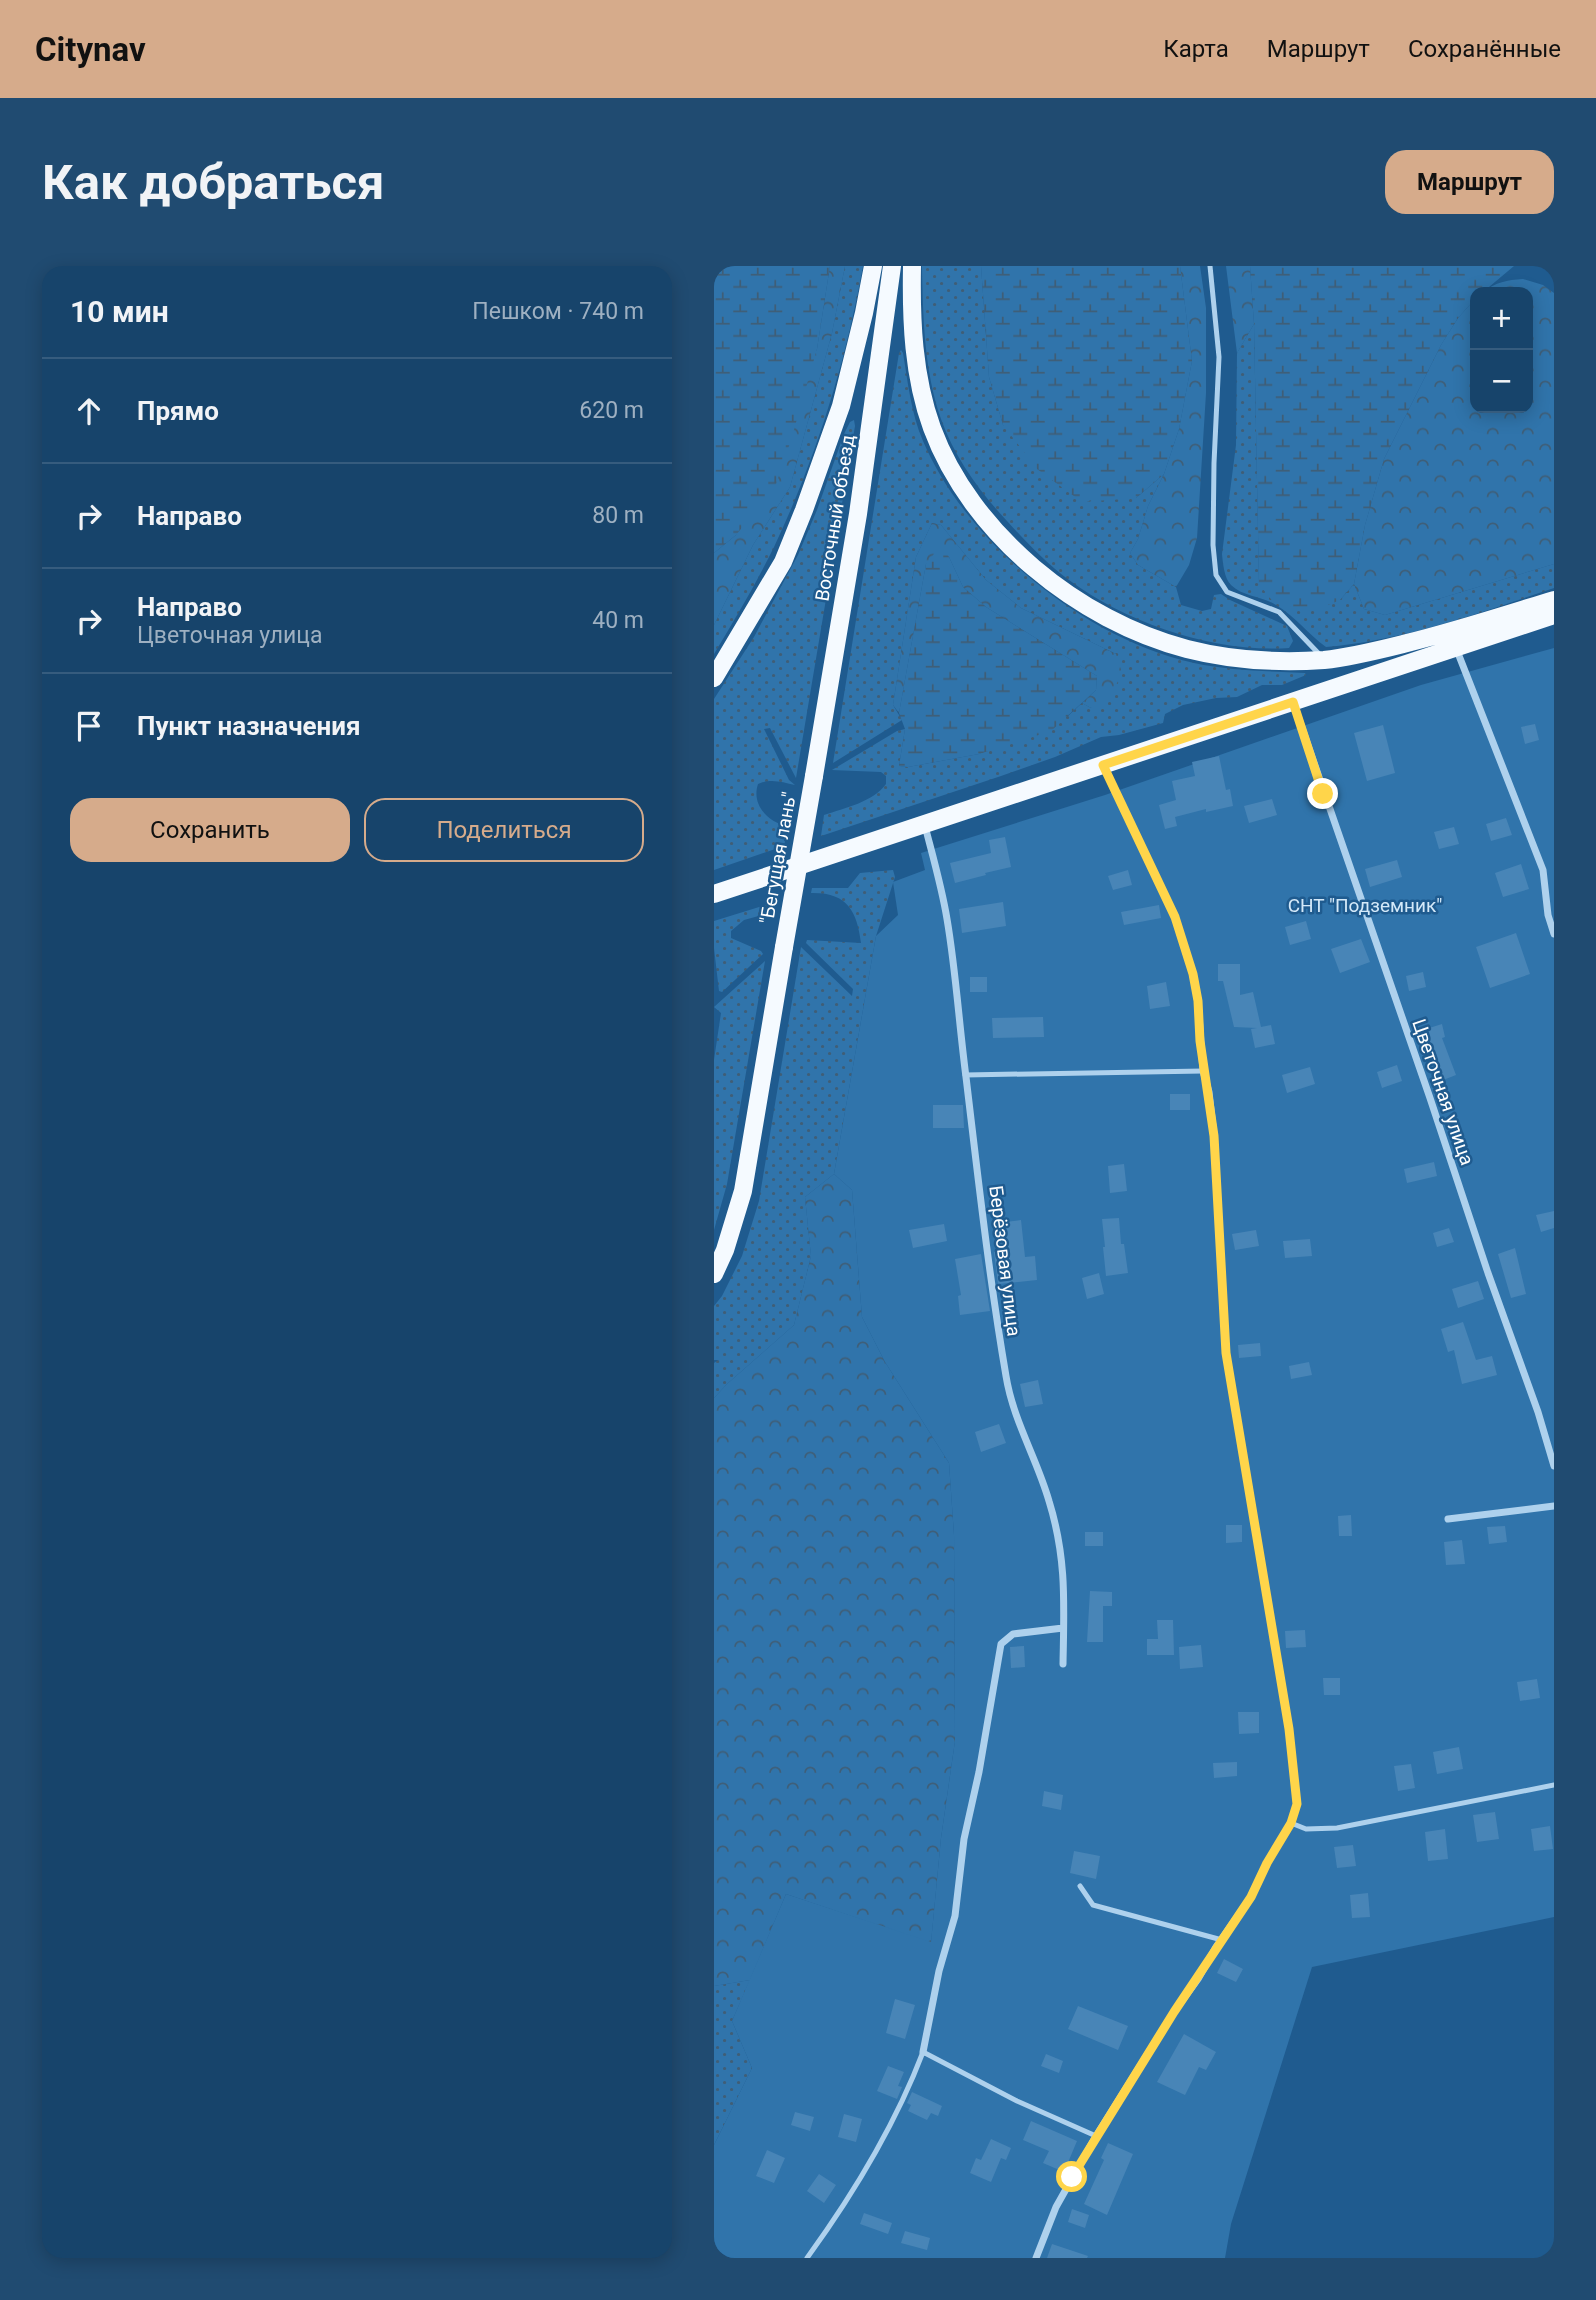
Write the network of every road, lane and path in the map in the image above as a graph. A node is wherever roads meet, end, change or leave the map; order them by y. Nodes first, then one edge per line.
1 (873, 266) edge
2 (892, 266) edge
3 (912, 266) edge
4 (1210, 266) edge
5 (1554, 600) edge
6 (1554, 615) edge
7 (1456, 648) junction
8 (1325, 660) junction
9 (714, 678) edge
10 (1293, 702) junction
11 (1103, 765) junction
12 (814, 776) joint
13 (925, 824) junction
14 (1550, 891) edge
15 (714, 894) edge
16 (1554, 934) edge
17 (1203, 1071) junction
18 (965, 1076) junction
19 (714, 1274) edge
20 (1554, 1466) edge
21 (1554, 1506) edge
22 (1448, 1519) dead end
23 (1063, 1628) junction
24 (1063, 1664) dead end
25 (1554, 1785) edge
26 (1291, 1823) junction
27 (1080, 1886) dead end
28 (1222, 1940) junction
29 (923, 2052) junction
30 (1096, 2136) junction
31 (807, 2258) edge
32 (1036, 2258) edge

1 - 9 main road
2 - 12 main road, Восточный объезд
3 - 8 main road
4 - 8 lane
5 - 8 main road
6 - 7 main road
7 - 10 main road
7 - 14 street
10 - 11 main road
10 - 20 street, Цветочная улица
11 - 13 main road
11 - 17 street
12 - 19 main road, "Бегущая лань", bridge
13 - 15 main road
13 - 18 street, Берёзовая улица
14 - 16 street
17 - 18 lane
17 - 26 street
18 - 23 street, Берёзовая улица
21 - 22 street
23 - 24 street, Берёзовая улица
23 - 29 street
25 - 26 lane
26 - 28 street
27 - 28 lane
28 - 30 street
29 - 30 lane
29 - 31 lane
30 - 32 street

